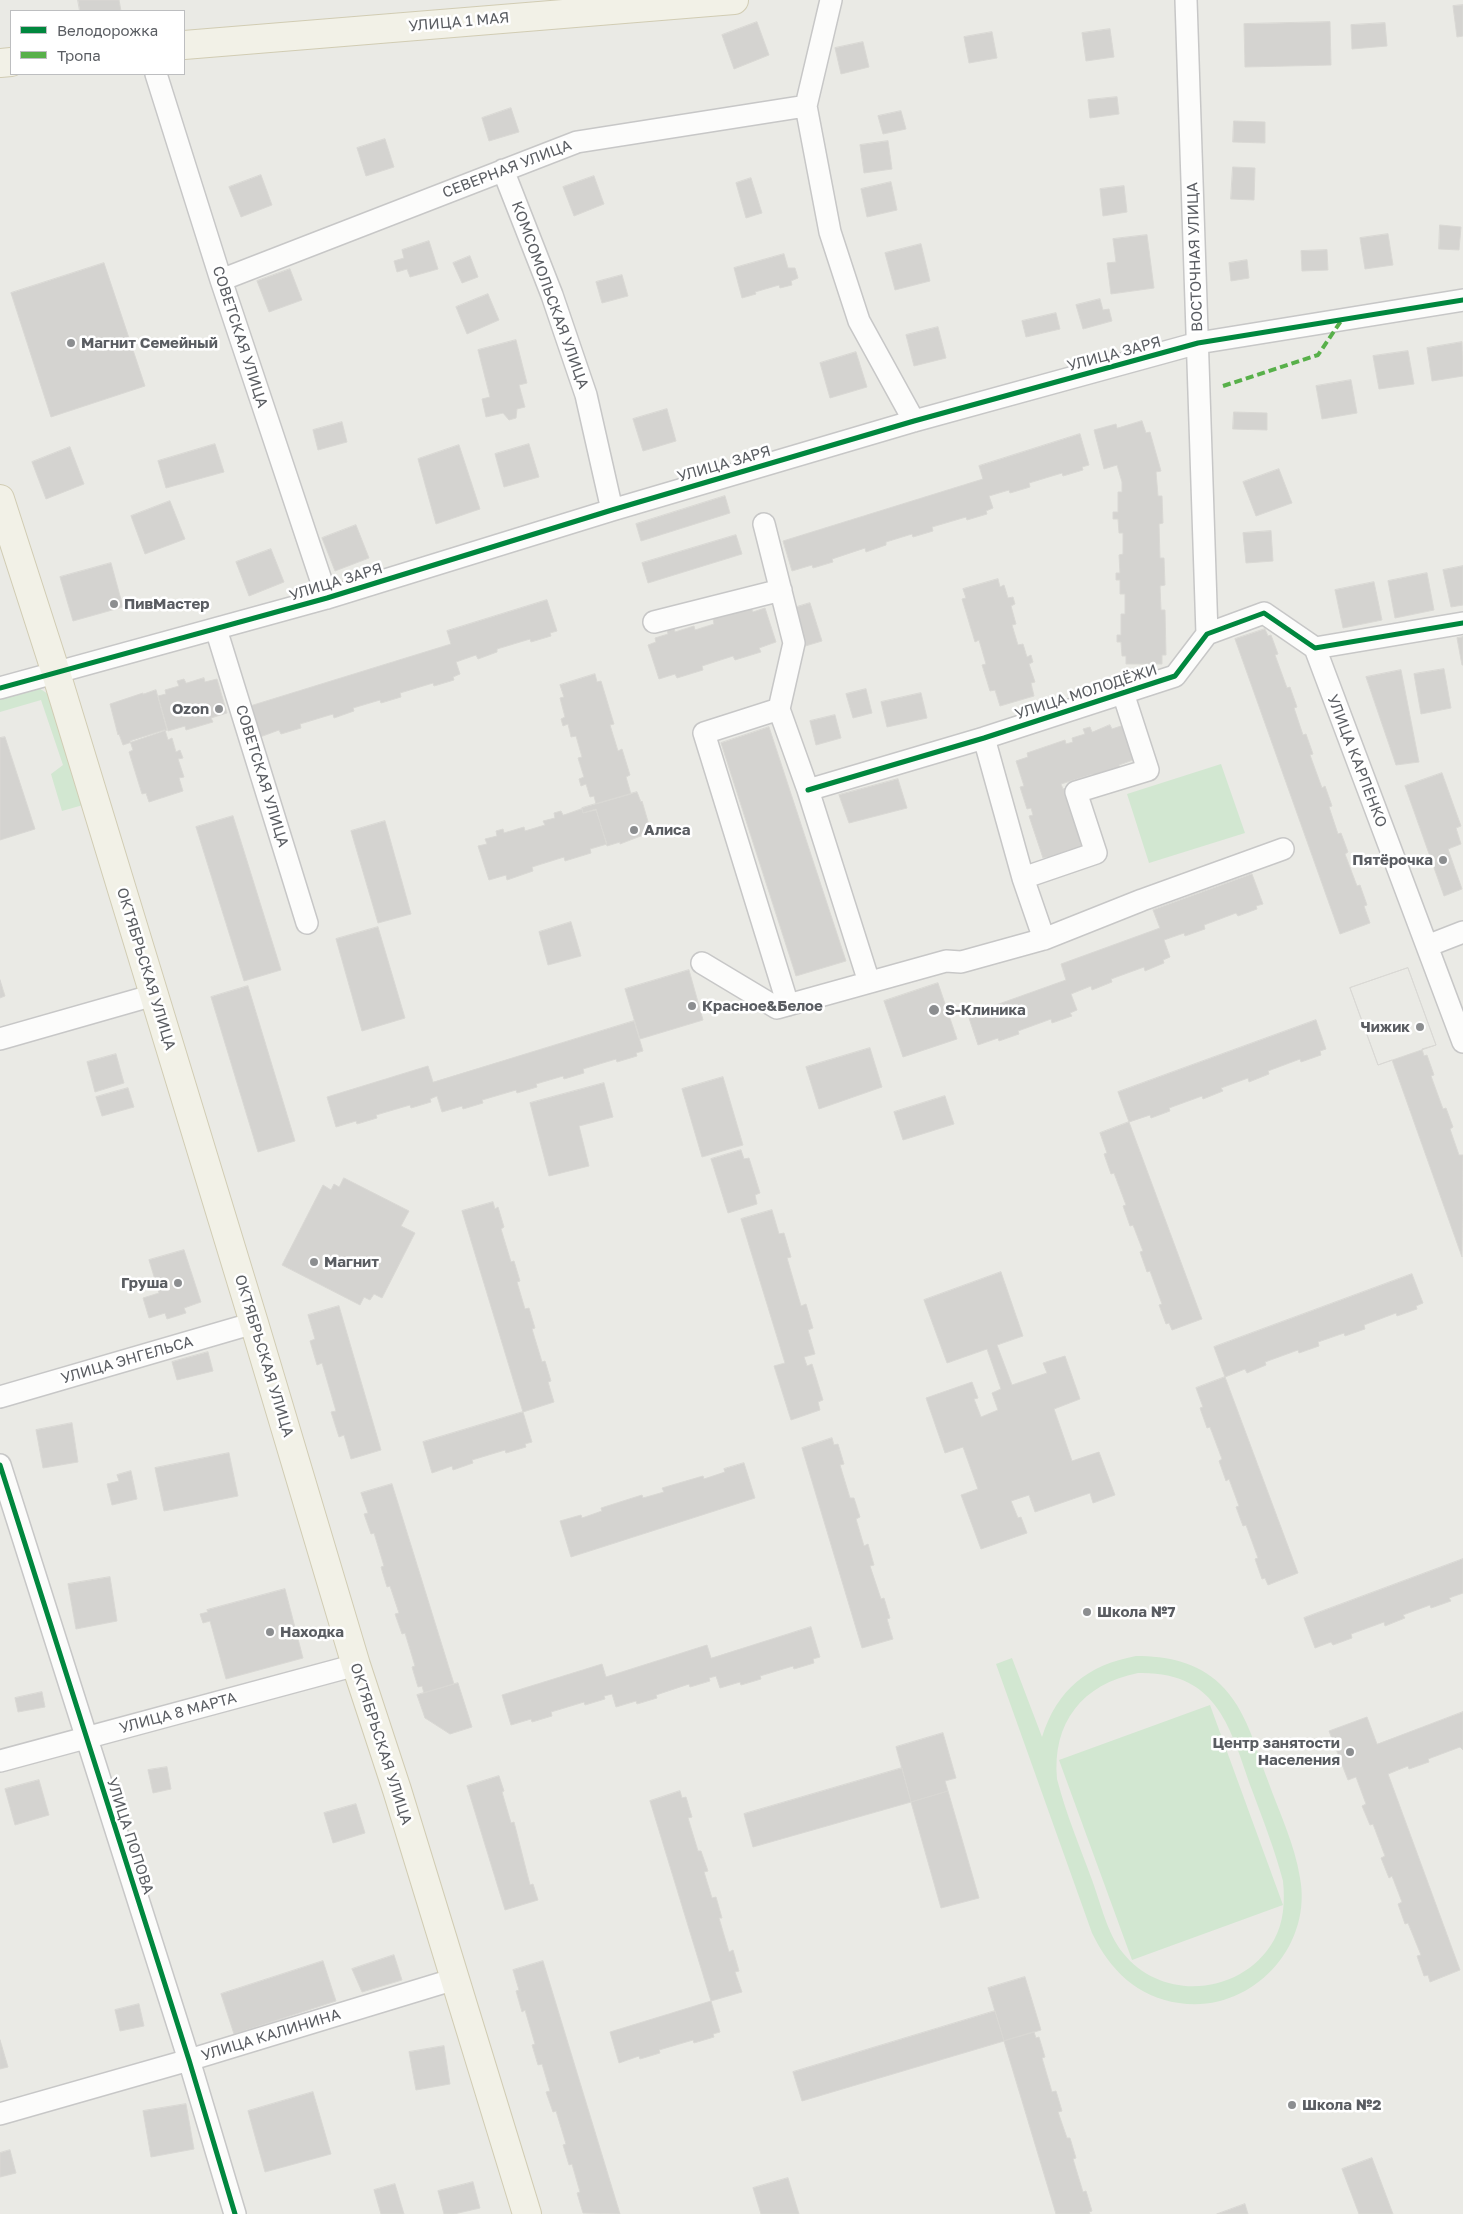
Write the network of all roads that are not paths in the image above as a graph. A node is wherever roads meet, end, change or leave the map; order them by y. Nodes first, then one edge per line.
1 (734, 0) edge
2 (831, 0) edge
3 (1186, 0) edge
4 (185, 45) edge
5 (156, 75) edge
6 (806, 106) junction
7 (503, 170) junction
8 (221, 280) junction
9 (1463, 300) edge
10 (1198, 344) junction
11 (914, 421) junction
12 (0, 499) edge
13 (612, 510) junction
14 (764, 524) dead end
15 (781, 590) junction
16 (327, 598) junction
17 (654, 622) dead end
18 (1463, 623) edge
19 (216, 629) junction
20 (1207, 634) junction
21 (1315, 648) junction
22 (56, 674) junction
23 (0, 688) edge
24 (1123, 693) junction
25 (779, 709) junction
26 (984, 738) junction
27 (808, 790) junction
28 (1283, 849) dead end
29 (1023, 878) junction
30 (307, 923) dead end
31 (1463, 932) edge
32 (1044, 939) junction
33 (1427, 946) junction
34 (702, 963) dead end
35 (869, 982) junction
36 (154, 995) junction
37 (788, 1005) junction
38 (0, 1039) edge
39 (1463, 1042) edge
40 (254, 1323) junction
41 (0, 1396) edge
42 (0, 1465) edge
43 (356, 1665) junction
44 (85, 1738) junction
45 (0, 1761) edge
46 (455, 1979) junction
47 (189, 2060) junction
48 (0, 2114) edge
49 (235, 2214) edge
50 (527, 2214) edge

1 - 4 main road, УЛИЦА 1 МАЯ
2 - 6 street
3 - 10 street, ВОСТОЧНАЯ УЛИЦА
5 - 8 street, СОВЕТСКАЯ УЛИЦА
6 - 7 street, СЕВЕРНАЯ УЛИЦА
6 - 11 street
7 - 8 street, СЕВЕРНАЯ УЛИЦА
7 - 13 street, КОМСОМОЛЬСКАЯ УЛИЦА
8 - 16 street, СОВЕТСКАЯ УЛИЦА
9 - 10 street, УЛИЦА ЗАРЯ
10 - 11 street, УЛИЦА ЗАРЯ
10 - 20 street, ВОСТОЧНАЯ УЛИЦА
11 - 13 street, УЛИЦА ЗАРЯ
12 - 22 main road, ОКТЯБРЬСКАЯ УЛИЦА
13 - 16 street, УЛИЦА ЗАРЯ
14 - 15 street
15 - 17 street
15 - 25 street
16 - 19 street, УЛИЦА ЗАРЯ
18 - 21 street
19 - 22 street, УЛИЦА ЗАРЯ
19 - 30 street, СОВЕТСКАЯ УЛИЦА
20 - 21 street
20 - 24 street, УЛИЦА МОЛОДЁЖИ
21 - 33 street, УЛИЦА КАРПЕНКО
22 - 23 street, УЛИЦА ЗАРЯ
22 - 36 main road, ОКТЯБРЬСКАЯ УЛИЦА
24 - 26 street, УЛИЦА МОЛОДЁЖИ
24 - 29 street
25 - 27 street
25 - 37 street
26 - 27 street, УЛИЦА МОЛОДЁЖИ
26 - 29 street
27 - 35 street
28 - 32 street
29 - 32 street
31 - 33 street
32 - 35 street
33 - 39 street, УЛИЦА КАРПЕНКО
34 - 37 street
35 - 37 street
36 - 38 street
36 - 40 main road, ОКТЯБРЬСКАЯ УЛИЦА
40 - 41 street, УЛИЦА ЭНГЕЛЬСА
40 - 43 main road, ОКТЯБРЬСКАЯ УЛИЦА
42 - 44 street, УЛИЦА ПОПОВА
43 - 44 street, УЛИЦА 8 МАРТА
43 - 46 main road, ОКТЯБРЬСКАЯ УЛИЦА
44 - 45 street, УЛИЦА 8 МАРТА
44 - 47 street, УЛИЦА ПОПОВА
46 - 47 street, УЛИЦА КАЛИНИНА
46 - 50 main road, ОКТЯБРЬСКАЯ УЛИЦА
47 - 48 street, УЛИЦА КАЛИНИНА
47 - 49 street, УЛИЦА ПОПОВА

